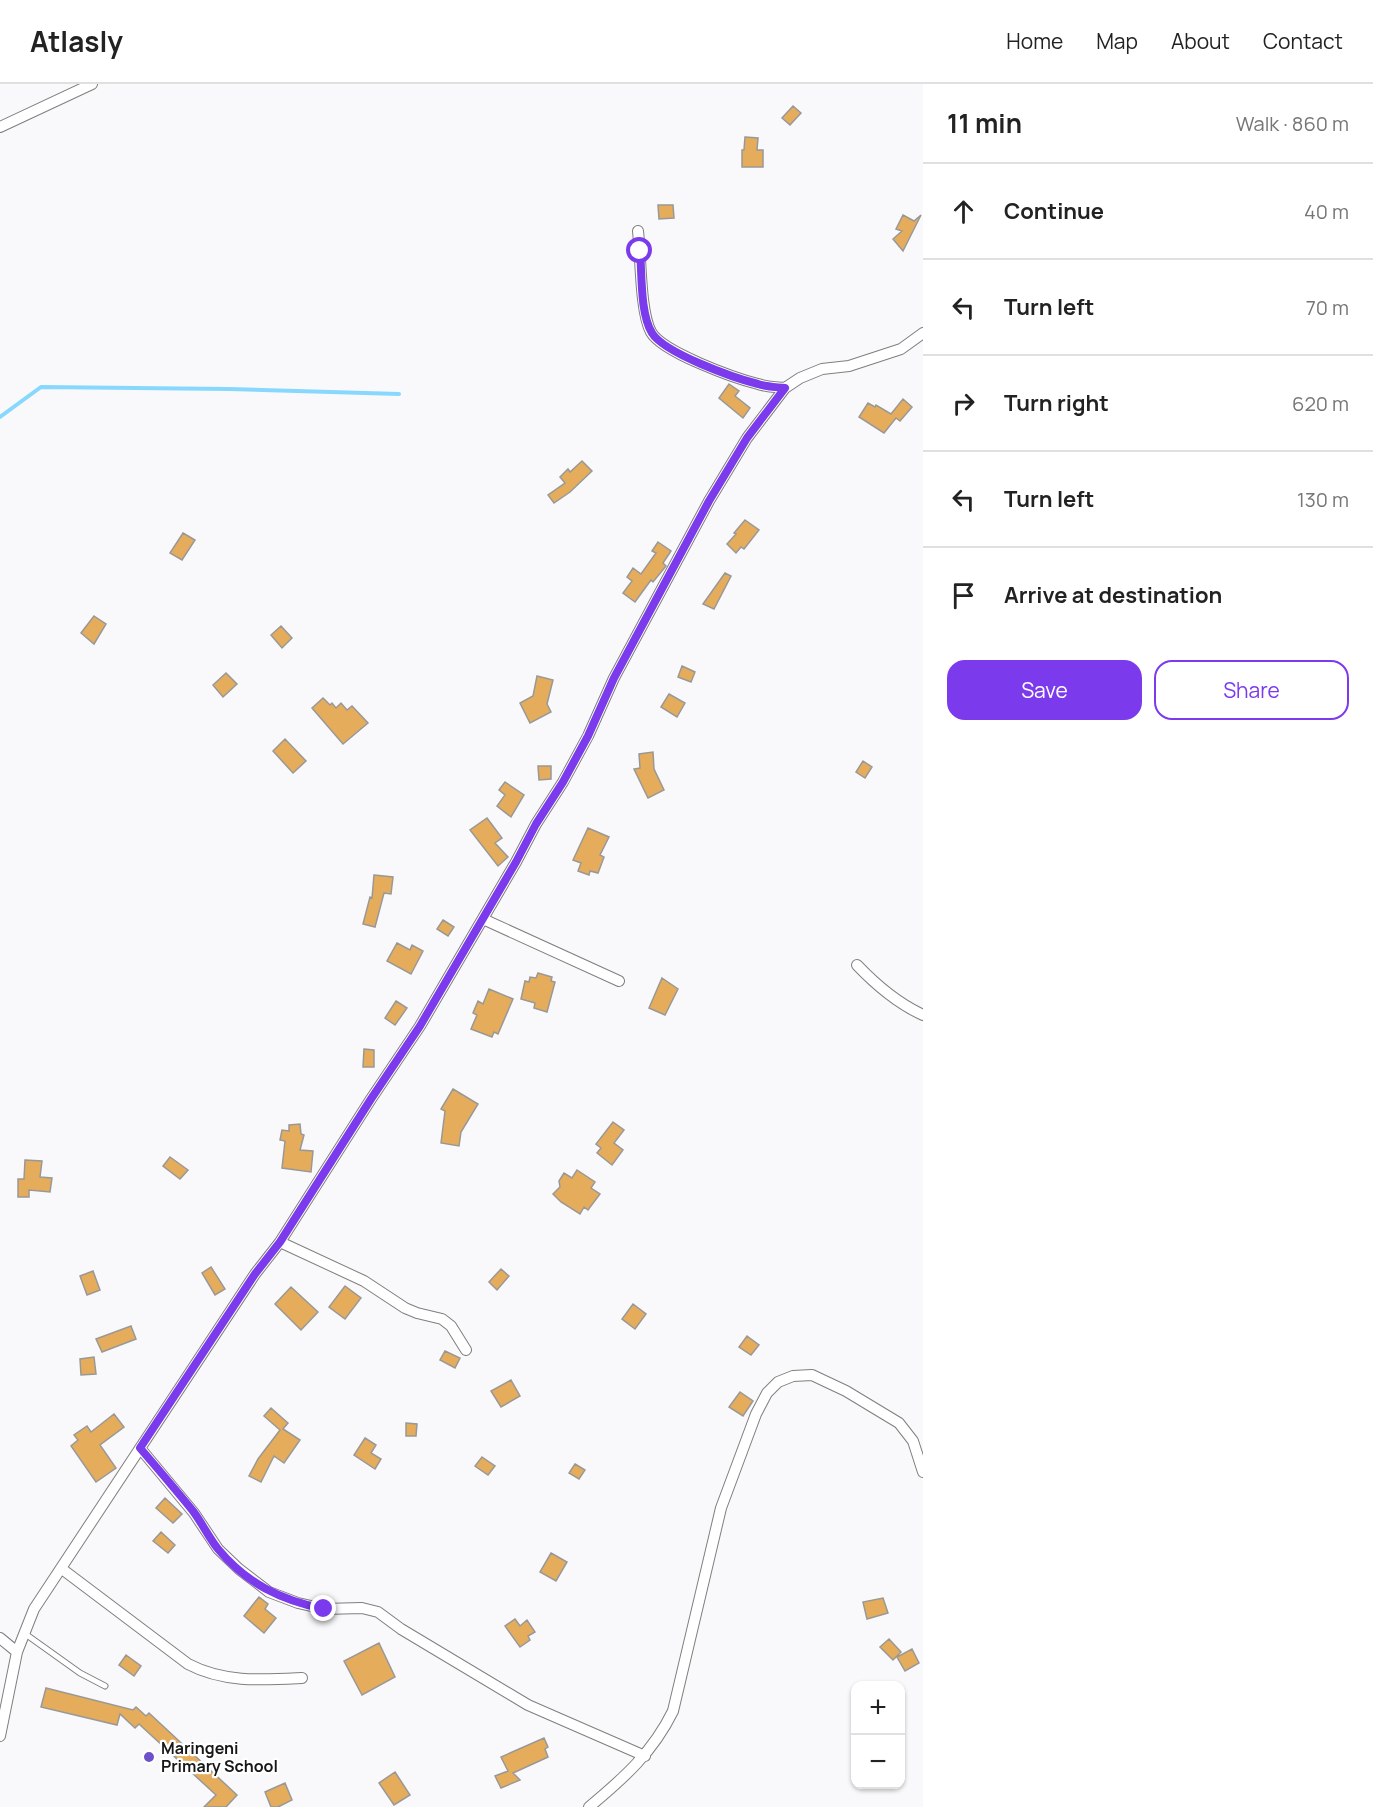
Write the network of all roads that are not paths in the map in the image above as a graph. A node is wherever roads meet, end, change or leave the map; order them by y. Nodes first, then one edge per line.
1 (92, 84) edge
2 (0, 127) edge
3 (638, 231) dead end
4 (923, 333) edge
5 (785, 388) junction
6 (483, 919) junction
7 (857, 965) dead end
8 (619, 981) dead end
9 (923, 1015) edge
10 (280, 1242) junction
11 (466, 1350) dead end
12 (140, 1448) junction
13 (923, 1473) edge
14 (62, 1569) junction
15 (24, 1633) junction
16 (0, 1638) edge
17 (17, 1652) junction
18 (302, 1678) dead end
19 (105, 1686) dead end
20 (0, 1736) edge
21 (645, 1756) junction
22 (589, 1807) edge

1 - 2 street
3 - 5 street
4 - 5 street
5 - 6 street
6 - 8 street
6 - 10 street
7 - 9 street
10 - 11 street
10 - 12 street
12 - 14 street
12 - 21 street
13 - 21 street
14 - 15 street
14 - 18 street
15 - 17 street
15 - 19 lane
16 - 17 street
17 - 20 street
21 - 22 street

